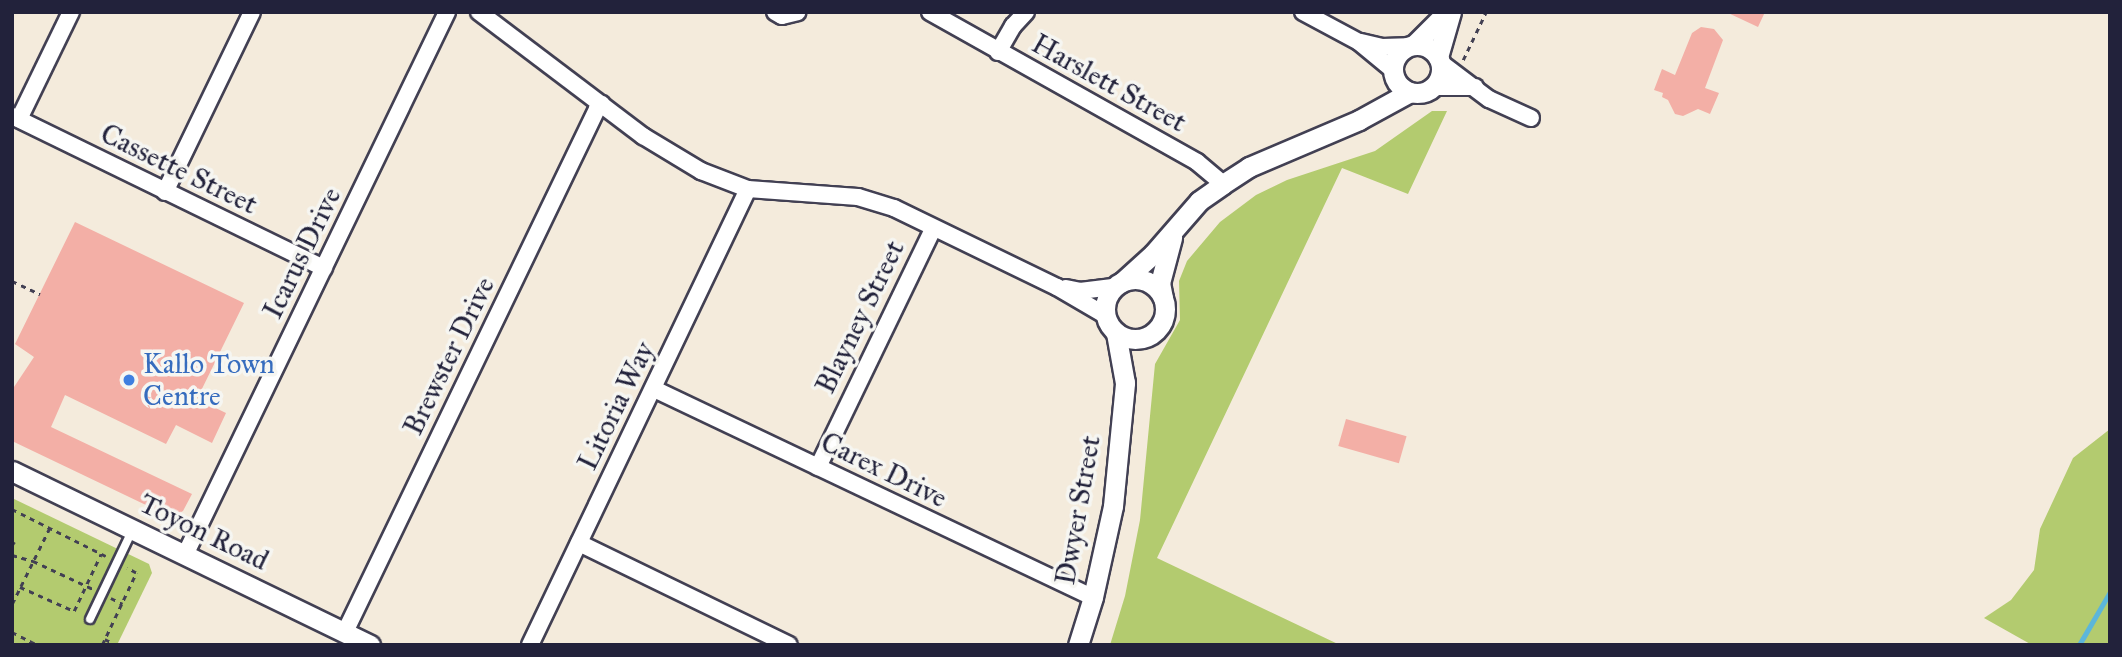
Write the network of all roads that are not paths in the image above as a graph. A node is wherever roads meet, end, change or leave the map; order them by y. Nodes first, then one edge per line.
1 (71, 12) edge
2 (252, 12) edge
3 (447, 12) edge
4 (479, 12) edge
5 (775, 12) edge
6 (798, 12) edge
7 (930, 12) edge
8 (1026, 12) edge
9 (1303, 12) edge
10 (1449, 12) edge
11 (1359, 42) junction
12 (1411, 45) junction
13 (998, 52) junction
14 (1446, 65) junction
15 (1393, 74) junction
16 (1434, 87) junction
17 (1475, 87) junction
18 (1410, 92) junction
19 (603, 104) junction
20 (15, 118) edge
21 (1531, 118) dead end
22 (1359, 120) junction
23 (1223, 184) junction
24 (748, 189) junction
25 (165, 192) junction
26 (1176, 227) junction
27 (933, 229) junction
28 (324, 268) junction
29 (1119, 284) junction
30 (1057, 287) junction
31 (1163, 298) junction
32 (1105, 315) junction
33 (1116, 333) junction
34 (1148, 336) junction
35 (1125, 383) junction
36 (654, 389) junction
37 (818, 467) junction
38 (12, 471) edge
39 (133, 529) junction
40 (579, 543) junction
41 (186, 555) junction
42 (1093, 597) junction
43 (90, 619) dead end
44 (345, 632) junction
45 (370, 645) edge
46 (530, 645) edge
47 (789, 645) edge
48 (1078, 645) edge

1 - 20 street
2 - 25 street
3 - 28 street, Icarus Drive
4 - 19 street
5 - 6 street
7 - 13 street, Harslett Street
8 - 13 street
9 - 11 street
10 - 12 street
10 - 14 street
11 - 12 street
11 - 15 street
12 - 14 street
12 - 15 street
13 - 23 street, Harslett Street
14 - 16 street
14 - 17 street
15 - 18 street
15 - 22 street
16 - 17 street
16 - 18 street
17 - 21 street
18 - 22 street
19 - 24 street
19 - 44 street, Brewster Drive
20 - 25 street, Cassette Street
22 - 23 street
23 - 26 street
24 - 27 street
24 - 36 street, Litoria Way
25 - 28 street, Cassette Street
26 - 29 street
26 - 31 street
27 - 30 street
27 - 37 street, Blayney Street
28 - 41 street, Icarus Drive
29 - 30 street
29 - 31 street
29 - 32 street
30 - 32 street
31 - 34 street
32 - 33 street
33 - 34 street
33 - 35 street, Dwyer Street
34 - 35 street, Dwyer Street
35 - 42 street, Dwyer Street
36 - 37 street, Carex Drive
36 - 40 street, Litoria Way
37 - 42 street, Carex Drive
38 - 39 street, Toyon Road
39 - 41 street, Toyon Road
39 - 43 lane
40 - 46 street, Litoria Way
40 - 47 street
41 - 44 street, Toyon Road
42 - 48 street, Dwyer Street
44 - 45 street, Toyon Road

